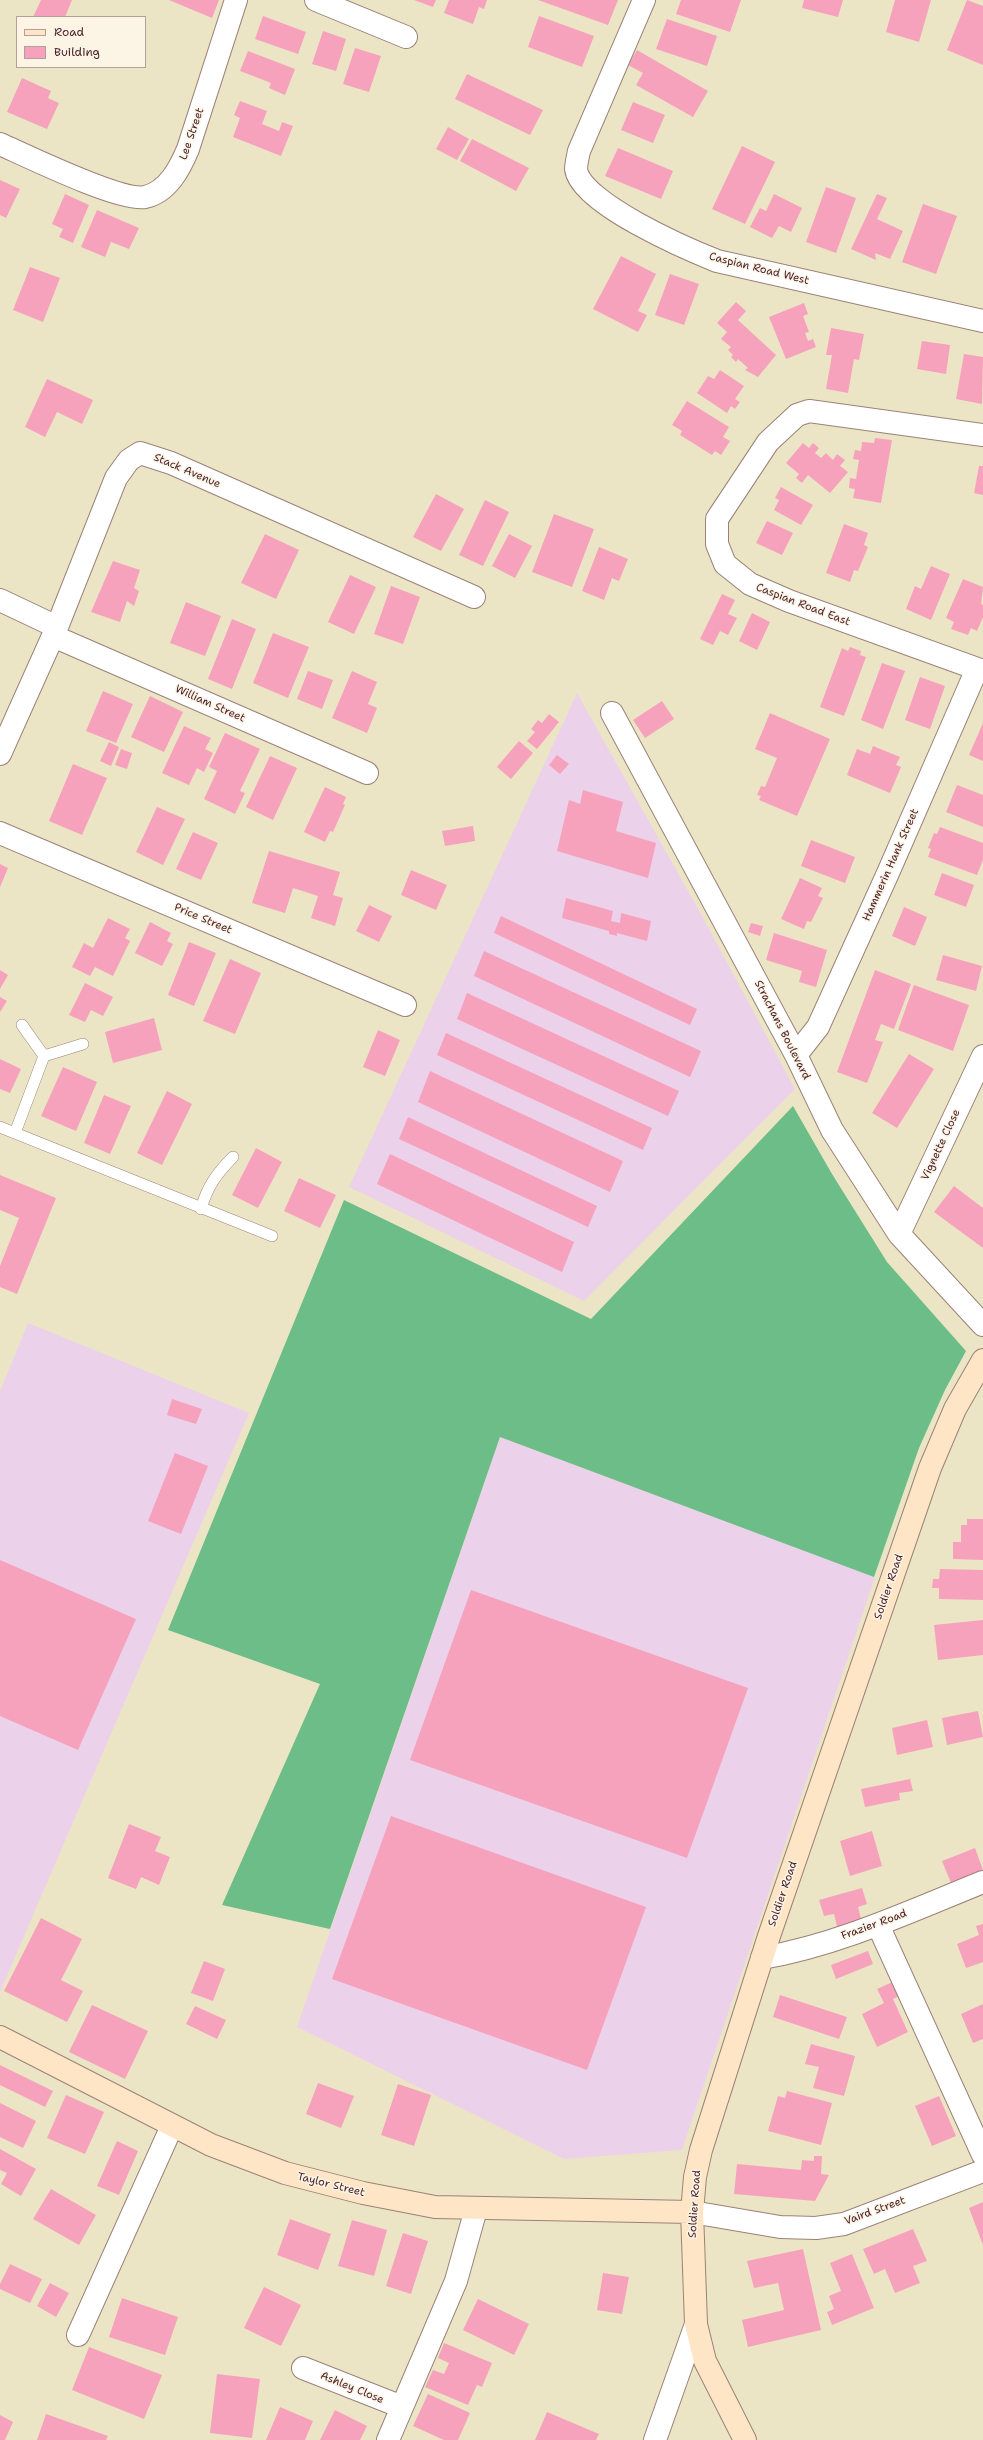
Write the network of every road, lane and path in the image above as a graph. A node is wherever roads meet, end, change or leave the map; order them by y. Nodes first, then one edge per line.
1 (236, 0) edge
2 (316, 0) edge
3 (644, 0) edge
4 (406, 37) dead end
5 (0, 144) edge
6 (983, 321) edge
7 (983, 435) edge
8 (474, 597) dead end
9 (0, 600) edge
10 (55, 632) junction
11 (980, 670) edge
12 (612, 713) dead end
13 (0, 754) edge
14 (367, 773) dead end
15 (0, 833) edge
16 (405, 1005) dead end
17 (22, 1025) dead end
18 (83, 1044) dead end
19 (796, 1055) junction
20 (44, 1056) junction
21 (983, 1056) edge
22 (0, 1127) edge
23 (15, 1133) junction
24 (233, 1157) dead end
25 (200, 1209) junction
26 (899, 1234) junction
27 (272, 1236) dead end
28 (983, 1325) edge
29 (983, 1360) edge
30 (976, 1384) edge
31 (983, 1882) edge
32 (878, 1925) junction
33 (762, 1958) junction
34 (0, 2037) edge
35 (172, 2126) junction
36 (983, 2155) edge
37 (983, 2171) edge
38 (476, 2209) junction
39 (692, 2212) junction
40 (696, 2324) junction
41 (78, 2335) dead end
42 (303, 2368) dead end
43 (402, 2407) junction
44 (388, 2440) edge
45 (655, 2440) edge
46 (745, 2440) edge

1 - 5 street, Lee Street
2 - 4 street
3 - 6 street, Caspian Road West
7 - 11 street, Caspian Road East
8 - 10 street, Stack Avenue
9 - 10 street, William Street
10 - 13 street, Stack Avenue
10 - 14 street, William Street
11 - 19 street, Hammerin Hank Street
12 - 19 street, Strachans Boulevard
15 - 16 street, Price Street
17 - 20 lane
18 - 20 lane
19 - 26 street, Strachans Boulevard
20 - 23 lane
21 - 26 street, Vignette Close
22 - 23 lane
23 - 25 lane
24 - 25 lane
25 - 27 lane
26 - 28 street, Strachans Boulevard
29 - 30 main road, Soldier Road
30 - 33 main road, Soldier Road
31 - 32 street, Frazier Road
32 - 33 street, Frazier Road
32 - 36 street
33 - 39 main road, Soldier Road
34 - 35 main road, Taylor Street
35 - 38 main road, Taylor Street
35 - 41 street
37 - 39 street, Vaird Street
38 - 39 main road, Taylor Street
38 - 43 street
39 - 40 main road, Soldier Road
40 - 45 street
40 - 46 main road, Soldier Road
42 - 43 street, Ashley Close
43 - 44 street

